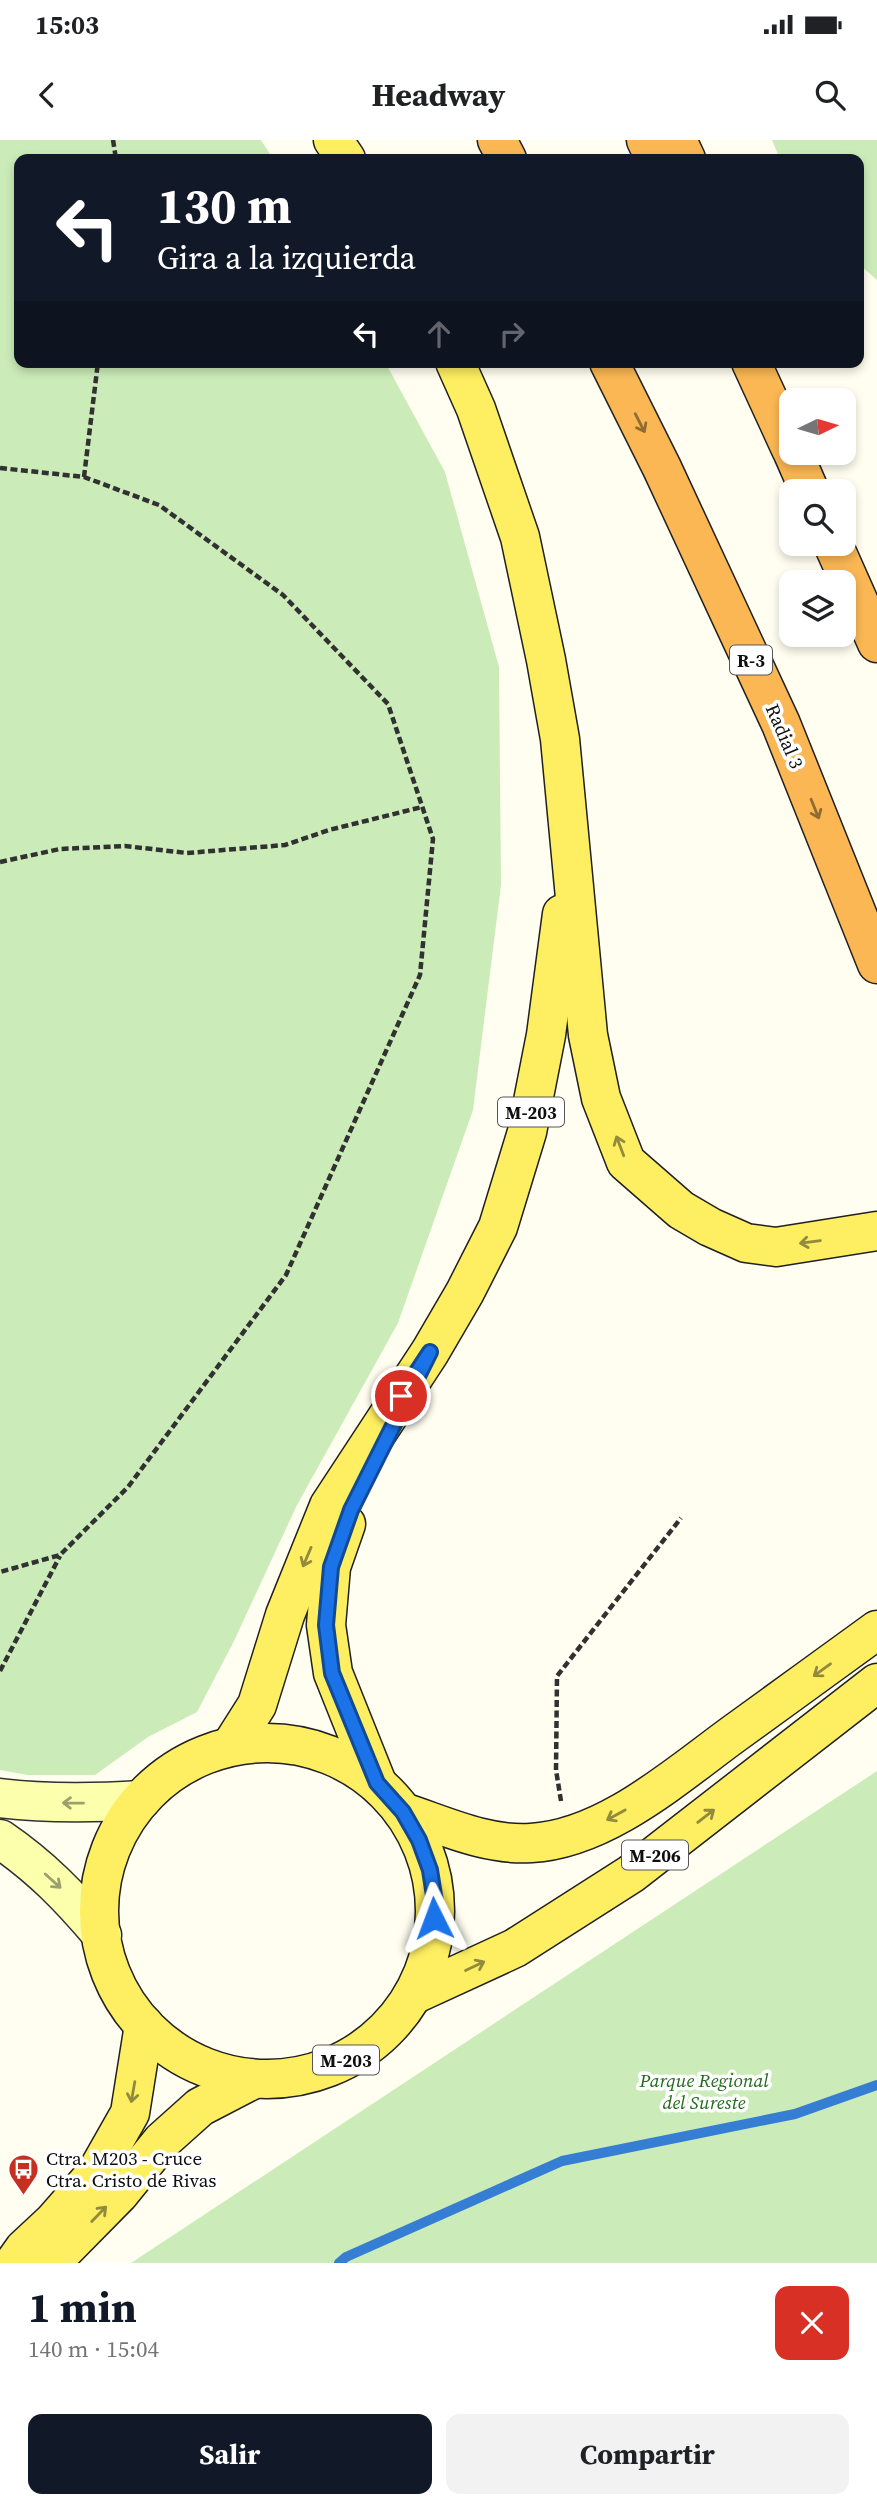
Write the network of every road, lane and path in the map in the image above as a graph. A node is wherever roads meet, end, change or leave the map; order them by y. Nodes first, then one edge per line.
1 (97, 368) edge
2 (458, 368) edge
3 (612, 368) edge
4 (754, 368) edge
5 (779, 368) edge
6 (787, 388) edge
7 (779, 423) edge
8 (0, 468) edge
9 (84, 477) junction
10 (838, 556) edge
11 (852, 556) edge
12 (877, 628) edge
13 (877, 643) edge
14 (422, 807) junction
15 (570, 852) junction
16 (0, 862) edge
17 (877, 964) edge
18 (877, 1231) edge
19 (430, 1352) junction
20 (681, 1518) dead end
21 (60, 1555) junction
22 (0, 1572) edge
23 (877, 1630) edge
24 (0, 1671) edge
25 (877, 1683) edge
26 (231, 1746) junction
27 (377, 1783) junction
28 (0, 1798) edge
29 (141, 1800) junction
30 (403, 1812) junction
31 (567, 1837) junction
32 (0, 1839) edge
33 (102, 1935) junction
34 (413, 1995) junction
35 (144, 2025) junction
36 (254, 2079) junction
37 (14, 2263) edge
38 (51, 2263) edge

1 - 9 path
2 - 15 main road, M-203
3 -> 17 highway, Radial 3 / R-3
4 - 7 highway
5 - 6 highway
8 - 9 path
9 - 14 path
10 - 13 highway
11 - 12 highway
14 - 16 path
14 - 21 path
18 -> 15 main road
15 - 19 main road, M-203
19 -> 26 main road, M-203
19 - 27 main road, M-203
20 - 31 path
21 - 22 path
21 - 24 path
23 -> 31 main road, M-206
34 -> 25 main road, M-206
26 - 27 main road, M-203
26 - 29 main road, M-203
27 - 30 main road, M-203
29 -> 28 main road
29 - 33 main road, M-203
30 - 31 main road, M-206
30 - 34 main road, M-203
32 -> 33 main road
33 - 35 main road, M-203
34 - 36 main road, M-203
35 - 36 main road, M-203
35 -> 37 main road
38 -> 36 main road, M-203

